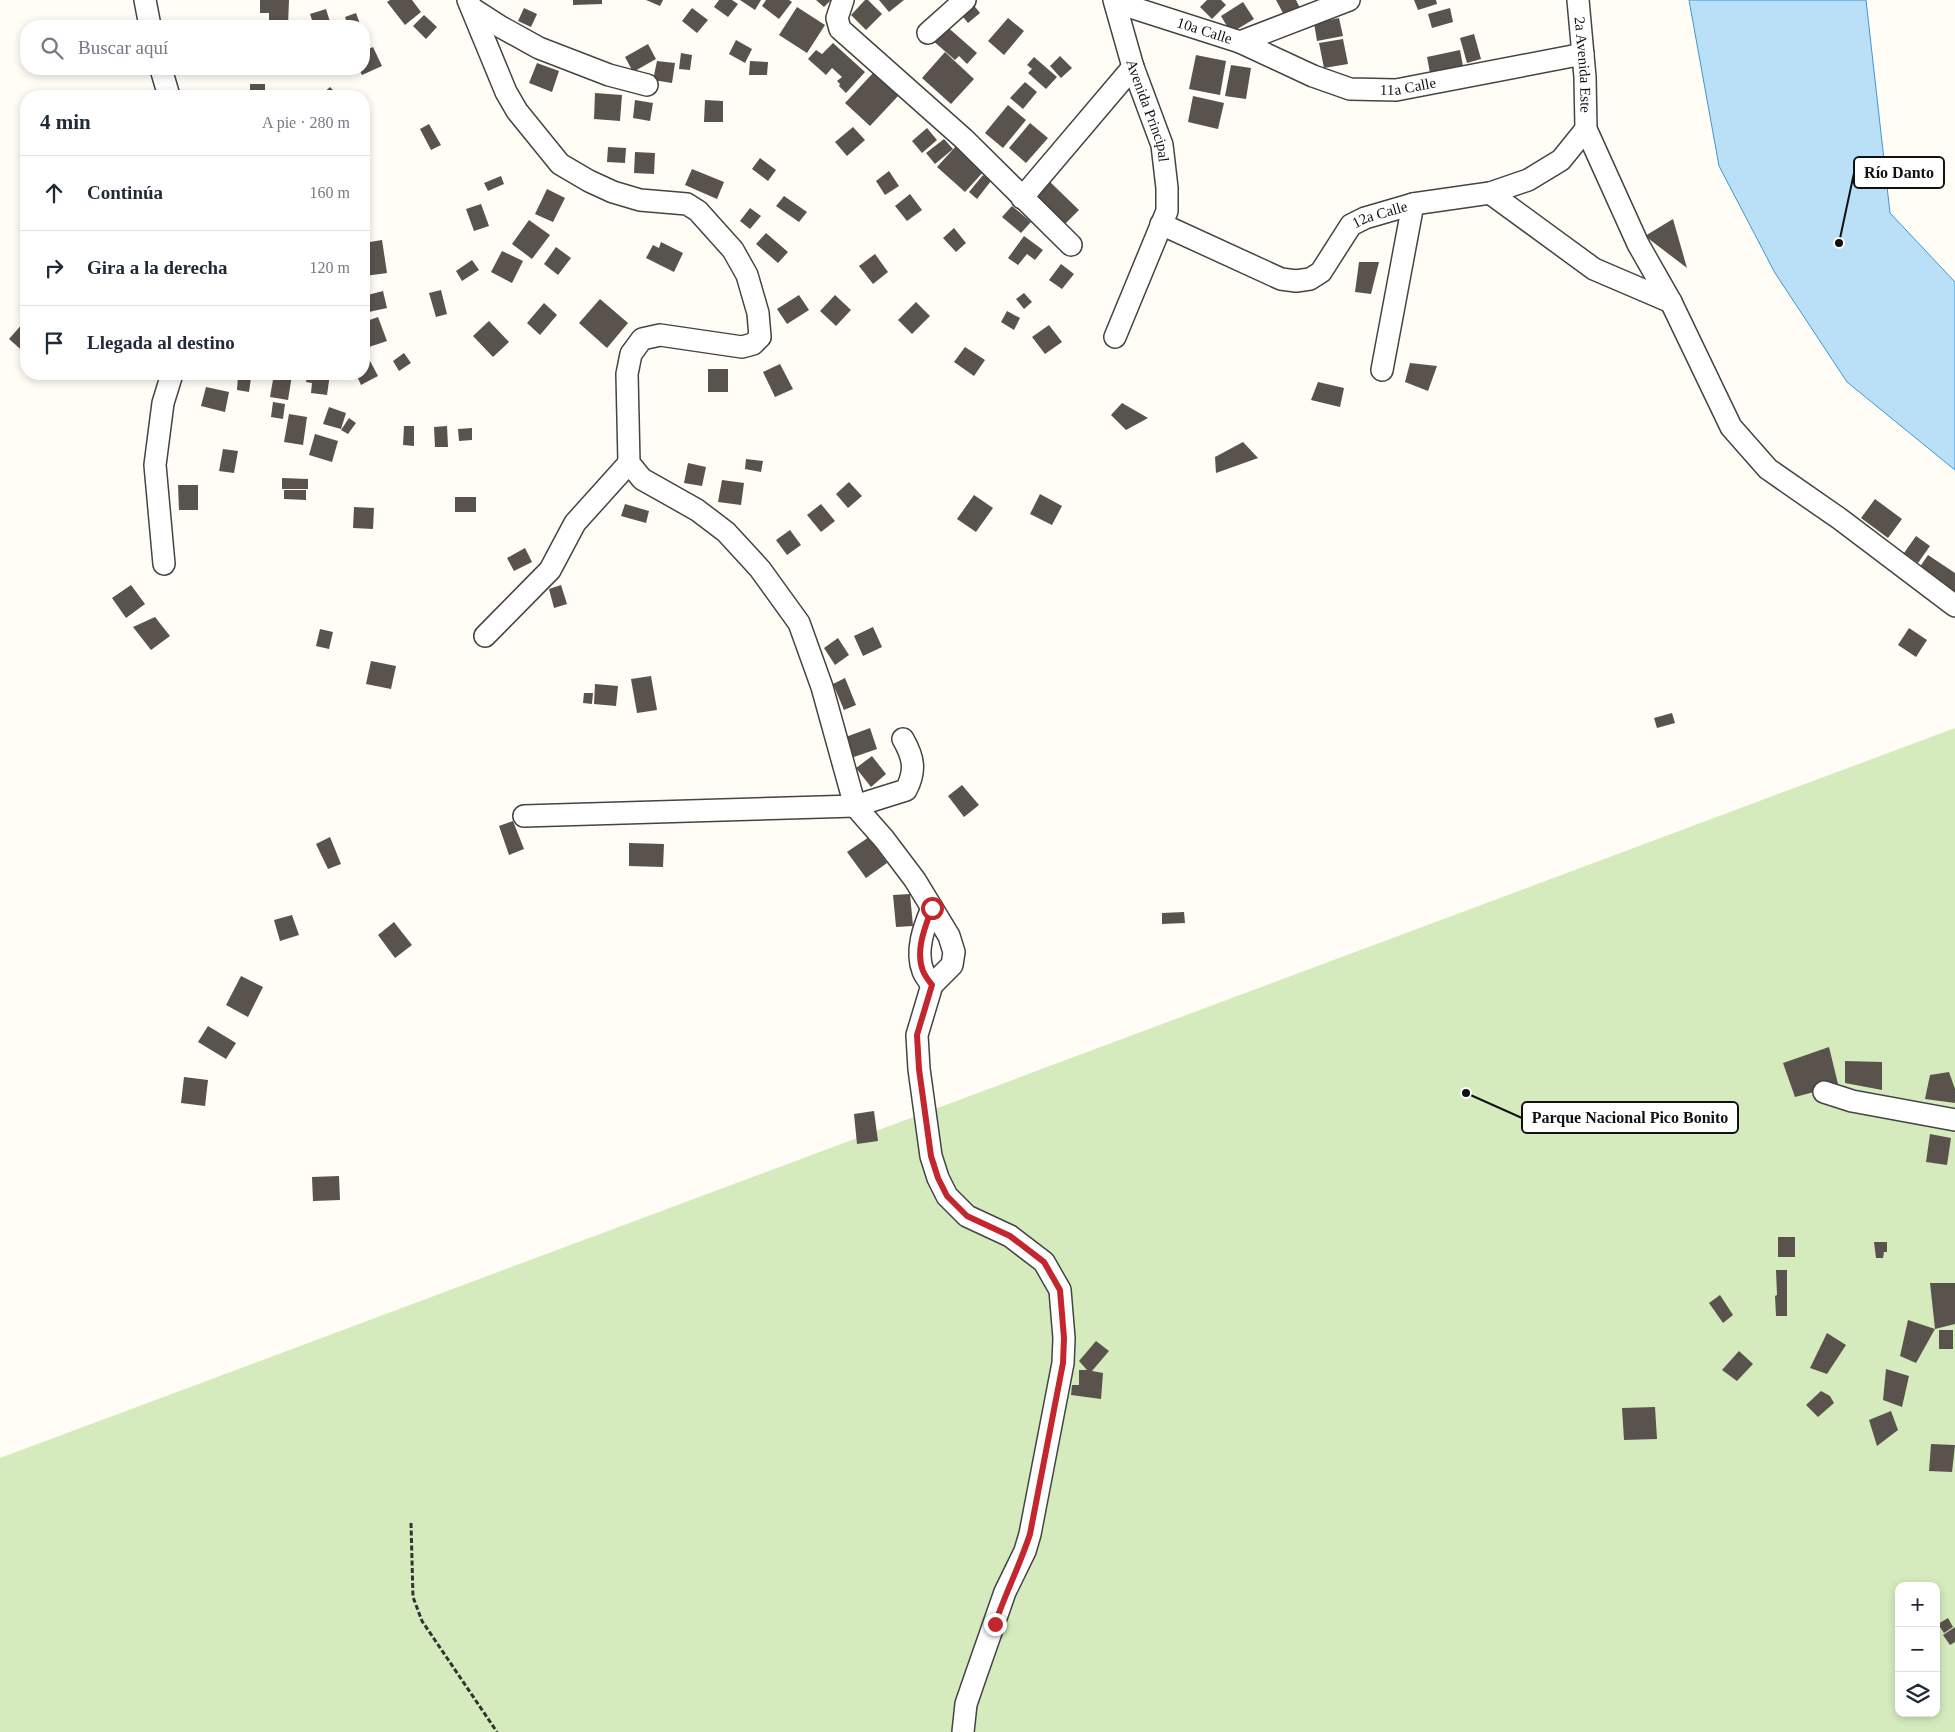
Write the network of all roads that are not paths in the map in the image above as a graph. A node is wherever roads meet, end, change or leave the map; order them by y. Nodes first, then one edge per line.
1 (145, 0) edge
2 (843, 0) edge
3 (965, 0) edge
4 (1349, 0) edge
5 (1578, 0) edge
6 (1114, 1) edge
7 (470, 4) edge
8 (149, 20) edge
9 (928, 32) dead end
10 (1240, 42) junction
11 (1583, 54) junction
12 (1133, 67) junction
13 (164, 75) edge
14 (647, 85) dead end
15 (167, 90) edge
16 (1586, 129) junction
17 (1490, 193) junction
18 (1022, 198) junction
19 (1414, 204) junction
20 (1161, 224) junction
21 (1071, 245) dead end
22 (1671, 302) junction
23 (1116, 337) dead end
24 (1382, 370) dead end
25 (170, 380) edge
26 (629, 463) junction
27 (164, 564) dead end
28 (1955, 606) edge
29 (485, 636) dead end
30 (903, 739) dead end
31 (855, 806) junction
32 (524, 816) dead end
33 (932, 908) junction
34 (932, 985) junction
35 (1824, 1092) dead end
36 (1955, 1120) edge
37 (963, 1732) edge

1 - 8 street
2 - 18 street
3 - 9 street
4 - 10 street, 10a Calle
5 - 11 street, 2a Avenida Este
6 - 10 street, 10a Calle
6 - 12 street, Avenida Principal
7 - 14 street
7 - 26 street
10 - 11 street, 11a Calle
11 - 16 street, 2a Avenida Este
12 - 18 street
12 - 20 street, Avenida Principal
13 - 15 street
16 - 17 street, 12a Calle
16 - 22 street
17 - 19 street, 12a Calle
17 - 22 street
18 - 21 street
19 - 20 street, 12a Calle
19 - 24 street
20 - 23 street, Avenida Principal
22 - 28 street
25 - 27 street
26 - 29 street
26 - 31 street
30 - 31 street
31 - 32 street
31 - 33 street
33 - 34 street
33 - 34 street
34 - 37 street
35 - 36 street

